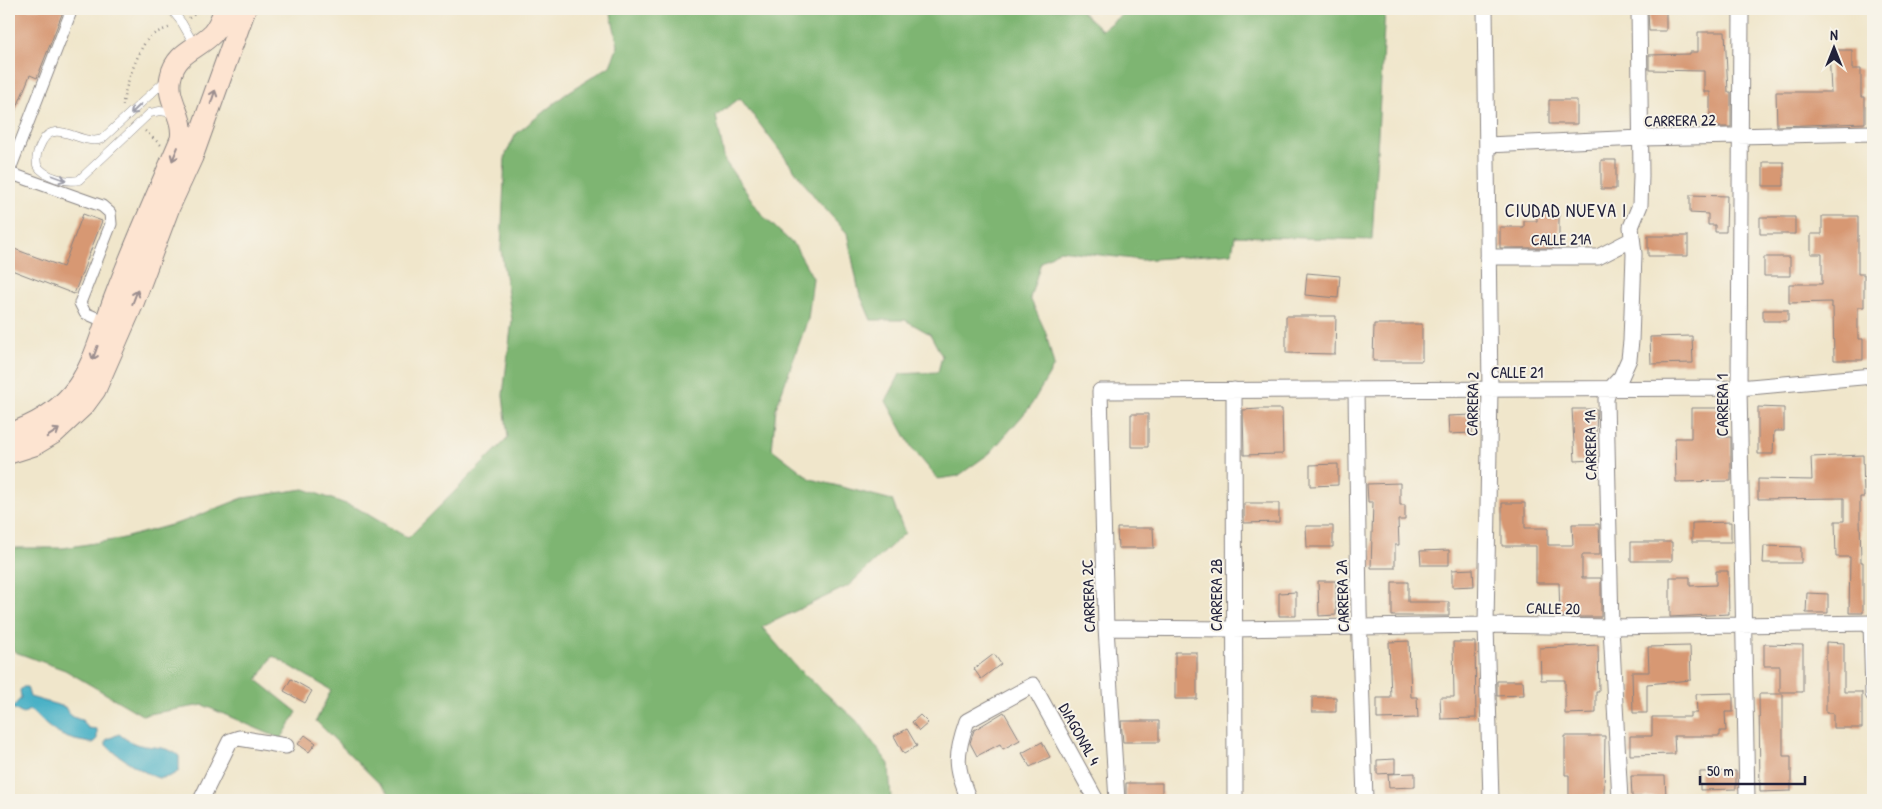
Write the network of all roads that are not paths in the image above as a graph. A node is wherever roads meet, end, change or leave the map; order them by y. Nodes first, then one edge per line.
1 (72, 9) edge
2 (171, 9) edge
3 (225, 9) edge
4 (245, 9) edge
5 (1486, 9) edge
6 (1639, 9) edge
7 (1741, 9) edge
8 (213, 33) junction
9 (233, 41) junction
10 (195, 46) junction
11 (171, 75) junction
12 (180, 118) junction
13 (202, 130) junction
14 (1873, 134) edge
15 (1740, 137) junction
16 (1641, 138) junction
17 (1487, 145) junction
18 (9, 173) edge
19 (1631, 240) junction
20 (1488, 257) junction
21 (99, 320) dead end
22 (1873, 376) edge
23 (1739, 388) junction
24 (1490, 389) junction
25 (1234, 390) junction
26 (1356, 390) junction
27 (1609, 390) junction
28 (1100, 391) joint
29 (9, 434) edge
30 (9, 453) edge
31 (1872, 623) edge
32 (1742, 624) junction
33 (1486, 625) junction
34 (1611, 627) junction
35 (1106, 628) junction
36 (1360, 628) junction
37 (1233, 630) junction
38 (1873, 694) edge
39 (286, 746) dead end
40 (201, 800) edge
41 (969, 800) edge
42 (1096, 800) edge
43 (1117, 800) edge
44 (1235, 800) edge
45 (1365, 800) edge
46 (1490, 800) edge
47 (1620, 800) edge
48 (1747, 800) edge

1 - 18 street
2 - 10 lane
3 - 8 main road
4 - 9 main road
5 - 17 street, CARRERA 2
6 - 16 street, CARRERA 1A
7 - 15 street, CARRERA 1
8 - 9 main road
8 - 10 main road
13 -> 9 main road
10 - 11 main road
11 - 12 main road
11 -> 12 lane
12 - 13 main road
12 -> 29 main road
30 -> 13 main road
14 - 15 street, CARRERA 22
15 - 16 street, CARRERA 22
15 - 23 street, CARRERA 1
16 - 17 street, CARRERA 22
16 - 19 street, CARRERA 1A
17 - 20 street, CARRERA 2
18 - 21 street
19 - 20 street, CALLE 21A
19 - 27 street, CARRERA 1A
20 - 24 street, CARRERA 2
22 - 23 street, CALLE 21
23 - 27 street, CALLE 21
23 - 32 street, CARRERA 1
24 - 26 street, CALLE 21
24 - 27 street, CALLE 21
24 - 33 street, CARRERA 2
25 - 26 street, CALLE 21
25 - 28 street, CALLE 21
25 - 37 street, CARRERA 2B
26 - 36 street, CARRERA 2A
27 - 34 street, CARRERA 1A
28 - 35 street, CARRERA 2C
31 - 32 street, CALLE 20
31 - 38 street
32 - 34 street, CALLE 20
32 - 48 street, CARRERA 1
33 - 34 street, CALLE 20
33 - 36 street, CALLE 20
33 - 46 street, CARRERA 2
34 - 47 street, CARRERA 1A
35 - 37 street, CALLE 20
35 - 43 street, CARRERA 2C
36 - 37 street, CALLE 20
36 - 45 street, CARRERA 2A
37 - 44 street, CARRERA 2B
39 - 40 street
41 - 42 street, DIAGONAL 4

